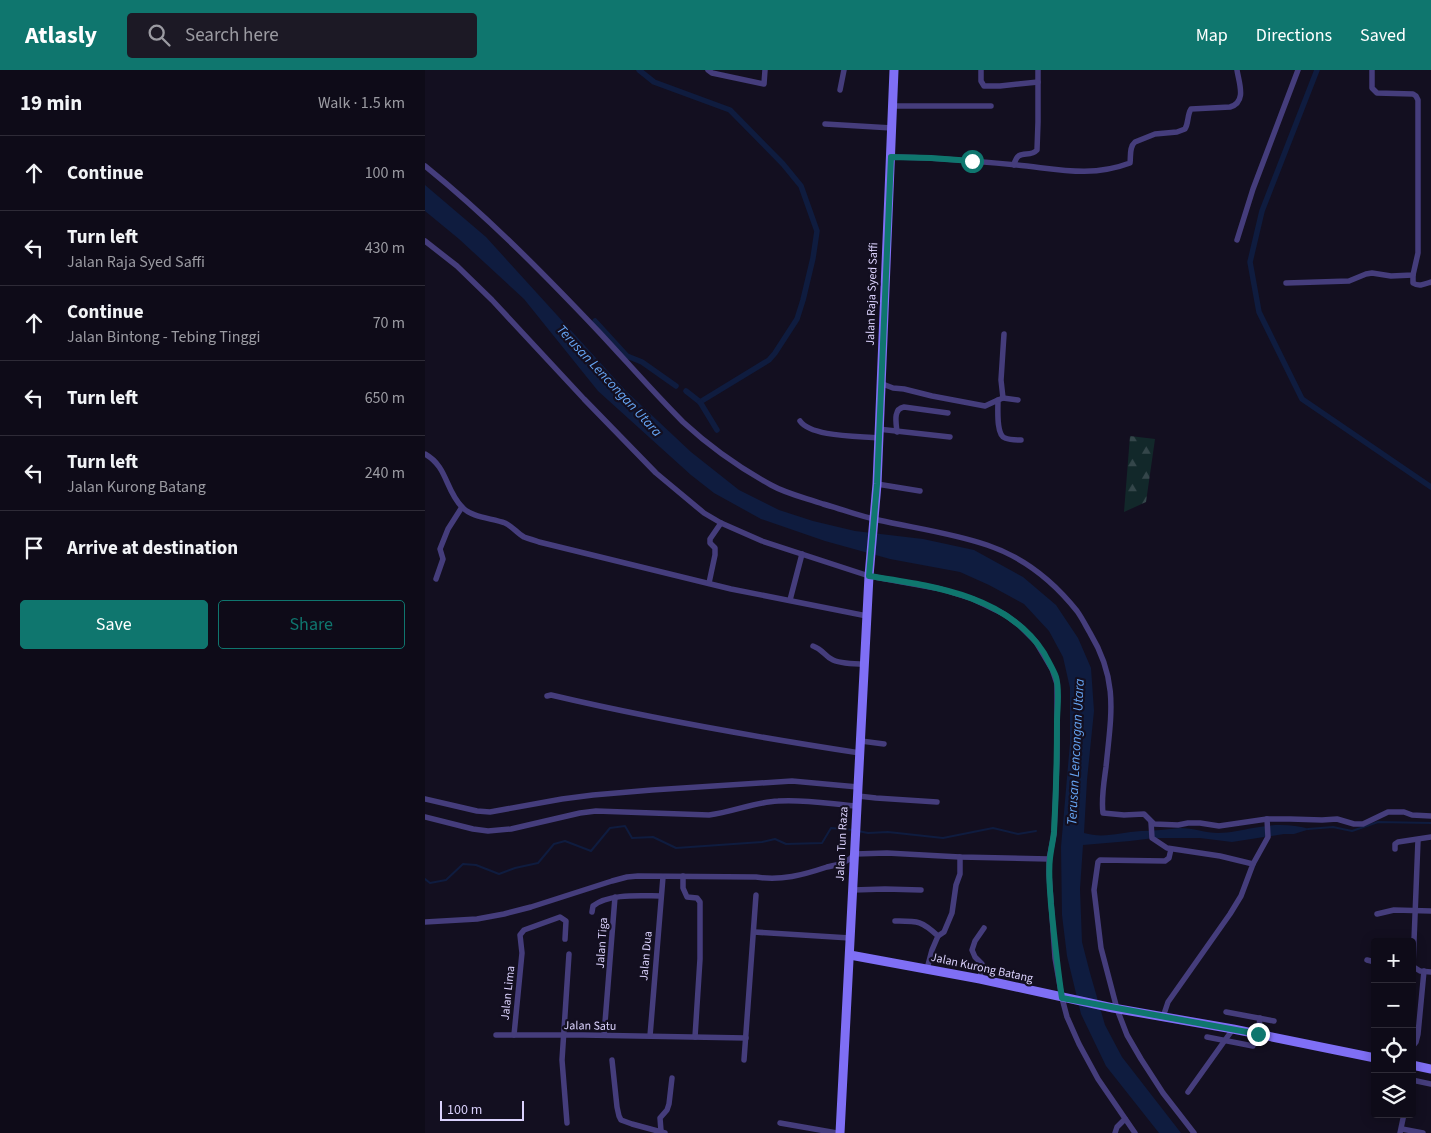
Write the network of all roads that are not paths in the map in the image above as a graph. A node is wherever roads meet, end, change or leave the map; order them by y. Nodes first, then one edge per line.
1 (708, 70) edge
2 (765, 70) edge
3 (844, 70) edge
4 (894, 70) edge
5 (981, 70) edge
6 (1038, 70) edge
7 (1237, 70) edge
8 (1298, 70) edge
9 (1372, 70) edge
10 (1038, 82) junction
11 (840, 90) dead end
12 (893, 106) junction
13 (991, 106) dead end
14 (825, 124) dead end
15 (892, 128) junction
16 (891, 157) junction
17 (1014, 165) junction
18 (425, 166) edge
19 (1237, 240) dead end
20 (425, 241) edge
21 (1413, 275) junction
22 (1431, 282) edge
23 (1286, 283) dead end
24 (1004, 334) dead end
25 (881, 383) junction
26 (1001, 399) junction
27 (1018, 400) dead end
28 (948, 413) dead end
29 (800, 421) dead end
30 (897, 432) junction
31 (878, 434) junction
32 (949, 437) dead end
33 (1021, 440) dead end
34 (425, 454) edge
35 (877, 484) junction
36 (920, 491) dead end
37 (461, 507) junction
38 (874, 521) junction
39 (721, 523) junction
40 (802, 554) junction
41 (871, 557) joint
42 (869, 576) junction
43 (436, 579) dead end
44 (709, 583) junction
45 (790, 600) junction
46 (867, 616) junction
47 (813, 646) dead end
48 (865, 664) junction
49 (547, 696) dead end
50 (861, 741) junction
51 (884, 744) dead end
52 (860, 753) junction
53 (858, 791) junction
54 (425, 799) edge
55 (937, 802) dead end
56 (857, 806) junction
57 (425, 816) edge
58 (1431, 816) edge
59 (1267, 821) junction
60 (1151, 822) junction
61 (1431, 837) edge
62 (1418, 840) junction
63 (1171, 849) junction
64 (1395, 849) dead end
65 (855, 854) junction
66 (960, 857) junction
67 (1049, 859) junction
68 (1253, 864) junction
69 (683, 876) junction
70 (663, 877) junction
71 (853, 890) junction
72 (921, 890) dead end
73 (756, 895) dead end
74 (661, 896) junction
75 (615, 897) junction
76 (1416, 910) junction
77 (1431, 910) edge
78 (592, 912) dead end
79 (1377, 914) dead end
80 (425, 922) edge
81 (895, 922) dead end
82 (984, 928) dead end
83 (754, 932) junction
84 (938, 936) junction
85 (850, 938) junction
86 (1414, 938) edge
87 (565, 939) dead end
88 (569, 954) dead end
89 (849, 955) junction
90 (1367, 960) dead end
91 (1371, 961) edge
92 (927, 969) junction
93 (1428, 972) edge
94 (980, 979) junction
95 (1062, 998) junction
96 (1115, 1009) junction
97 (1226, 1012) dead end
98 (1163, 1016) junction
99 (1260, 1018) junction
100 (1274, 1021) dead end
101 (1233, 1029) junction
102 (1258, 1034) junction
103 (496, 1035) dead end
104 (514, 1035) junction
105 (563, 1035) junction
106 (604, 1035) junction
107 (650, 1036) junction
108 (1207, 1036) dead end
109 (695, 1037) junction
110 (746, 1038) junction
111 (1225, 1040) junction
112 (1416, 1042) edge
113 (1253, 1046) dead end
114 (1371, 1057) edge
115 (612, 1060) dead end
116 (744, 1060) dead end
117 (1416, 1066) edge
118 (1431, 1069) edge
119 (672, 1078) dead end
120 (1416, 1081) edge
121 (1431, 1084) edge
122 (1188, 1092) dead end
123 (1403, 1118) edge
124 (1125, 1119) junction
125 (567, 1123) dead end
126 (780, 1123) dead end
127 (1401, 1131) edge
128 (663, 1132) edge
129 (838, 1133) edge
130 (1115, 1133) edge
131 (1135, 1133) edge
132 (1194, 1133) edge
133 (1423, 1133) edge

1 - 2 street
3 - 11 street
4 - 12 main road, Jalan Raja Syed Saffi
5 - 10 street
6 - 10 street
7 - 17 street
8 - 19 street
9 - 21 street
10 - 17 street
12 - 13 street
12 - 15 main road, Jalan Raja Syed Saffi
14 - 15 street
15 - 16 main road, Jalan Raja Syed Saffi
16 - 17 street
16 - 25 main road, Jalan Raja Syed Saffi
18 - 38 street
20 - 39 street
21 - 22 street
21 - 23 street
24 - 26 street
25 - 26 street
25 - 31 main road, Jalan Raja Syed Saffi
26 - 27 street
26 - 33 street
28 - 30 street
29 - 31 street
30 - 31 street
30 - 32 street
31 - 35 main road, Jalan Raja Syed Saffi
34 - 37 street
35 - 36 street
35 - 38 main road, Jalan Raja Syed Saffi
37 - 43 street
37 - 44 street
38 - 41 main road, Jalan Raja Syed Saffi
38 - 60 street
39 - 40 street
39 - 44 street
40 - 42 street
40 - 45 street
41 - 42 main road, Jalan Tun Raza
42 - 46 main road, Jalan Tun Raza
42 - 67 street
44 - 45 street
45 - 46 street
46 - 48 main road, Jalan Tun Raza
47 - 48 street
48 - 50 main road, Jalan Tun Raza
49 - 52 street
50 - 51 street
50 - 52 main road, Jalan Tun Raza
52 - 53 main road, Jalan Tun Raza
53 - 54 street
53 - 55 street
53 - 56 main road, Jalan Tun Raza
56 - 57 street
56 - 65 main road, Jalan Tun Raza
58 - 59 street
59 - 60 street
59 - 68 street
60 - 63 street
61 - 62 street
62 - 64 street
62 - 76 street
63 - 68 street
63 - 96 street
65 - 66 street
65 - 69 street
65 - 71 main road, Jalan Tun Raza
66 - 67 street
66 - 84 street
67 - 95 street
68 - 98 street
69 - 70 street
69 - 109 street
70 - 74 street, Jalan Dua
70 - 80 street
71 - 72 street
71 - 85 main road, Jalan Tun Raza
73 - 83 street
74 - 75 street
74 - 107 street, Jalan Dua
75 - 78 street
75 - 106 street, Jalan Tiga
76 - 77 street
76 - 79 street
76 - 86 street
81 - 84 street
82 - 94 street
83 - 85 street
83 - 110 street
84 - 92 street
85 - 89 main road, Jalan Tun Raza
87 - 104 street, Jalan Lima
88 - 105 street
89 - 92 main road, Jalan Kurong Batang
89 - 129 main road, Jalan Tun Raza
90 - 91 street
92 - 94 main road, Jalan Kurong Batang
93 - 112 street
94 - 95 main road, Jalan Kurong Batang
95 - 96 main road, Jalan Kurong Batang
95 - 124 street
96 - 98 main road, Jalan Kurong Batang
96 - 132 street
97 - 99 street
98 - 101 main road, Jalan Kurong Batang
99 - 100 street
99 - 102 street
101 - 102 main road, Jalan Kurong Batang
101 - 111 street
102 - 114 main road, Jalan Kurong Batang
103 - 104 street, Jalan Satu
104 - 105 street, Jalan Satu
105 - 106 street, Jalan Satu
105 - 125 street
106 - 107 street, Jalan Satu
107 - 109 street, Jalan Satu
108 - 111 street
109 - 110 street, Jalan Satu
110 - 116 street
111 - 113 street
111 - 122 street
115 - 128 street
117 - 118 main road
119 - 128 street
120 - 121 street
123 - 127 street
124 - 130 street
124 - 131 street
126 - 129 street
127 - 133 street

